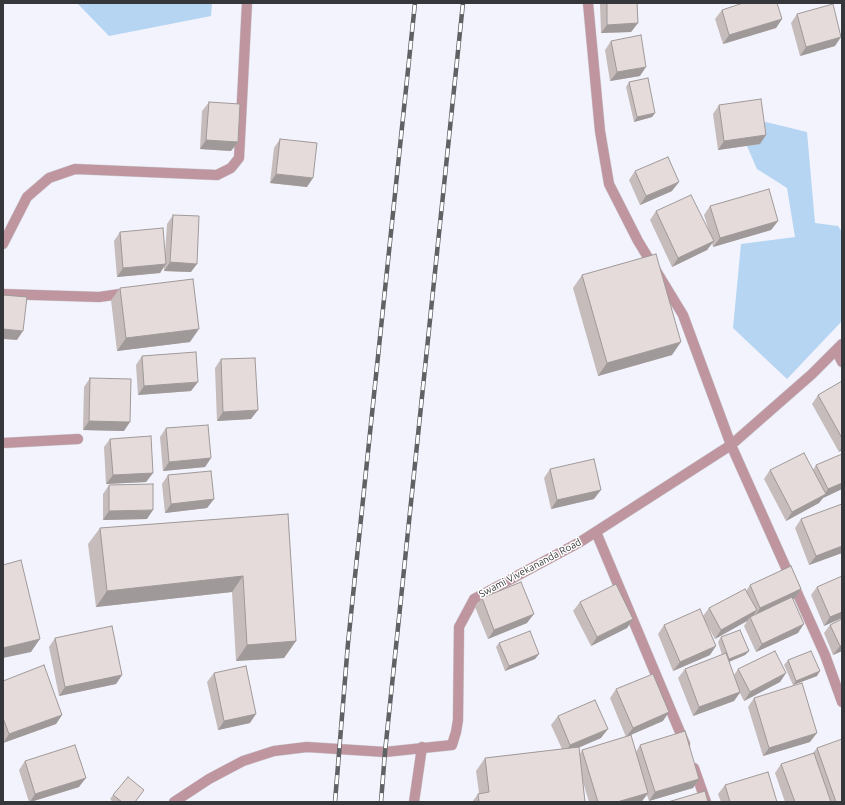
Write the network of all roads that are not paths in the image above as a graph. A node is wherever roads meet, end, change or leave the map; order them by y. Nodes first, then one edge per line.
1 (247, 3) edge
2 (588, 3) edge
3 (3, 244) edge
4 (136, 292) edge
5 (3, 294) edge
6 (839, 347) edge
7 (842, 362) edge
8 (78, 439) dead end
9 (3, 444) edge
10 (731, 445) junction
11 (596, 532) junction
12 (842, 702) edge
13 (422, 747) junction
14 (174, 802) edge
15 (414, 802) edge
16 (706, 802) edge

1 - 3 street
2 - 10 street
4 - 5 street
6 - 7 street
6 - 10 street, Swami Vivekananda Road
8 - 9 street
10 - 11 street, Swami Vivekananda Road
10 - 12 street
11 - 13 street, Swami Vivekananda Road
11 - 16 street
13 - 14 street, Swami Vivekananda Road
13 - 15 street

